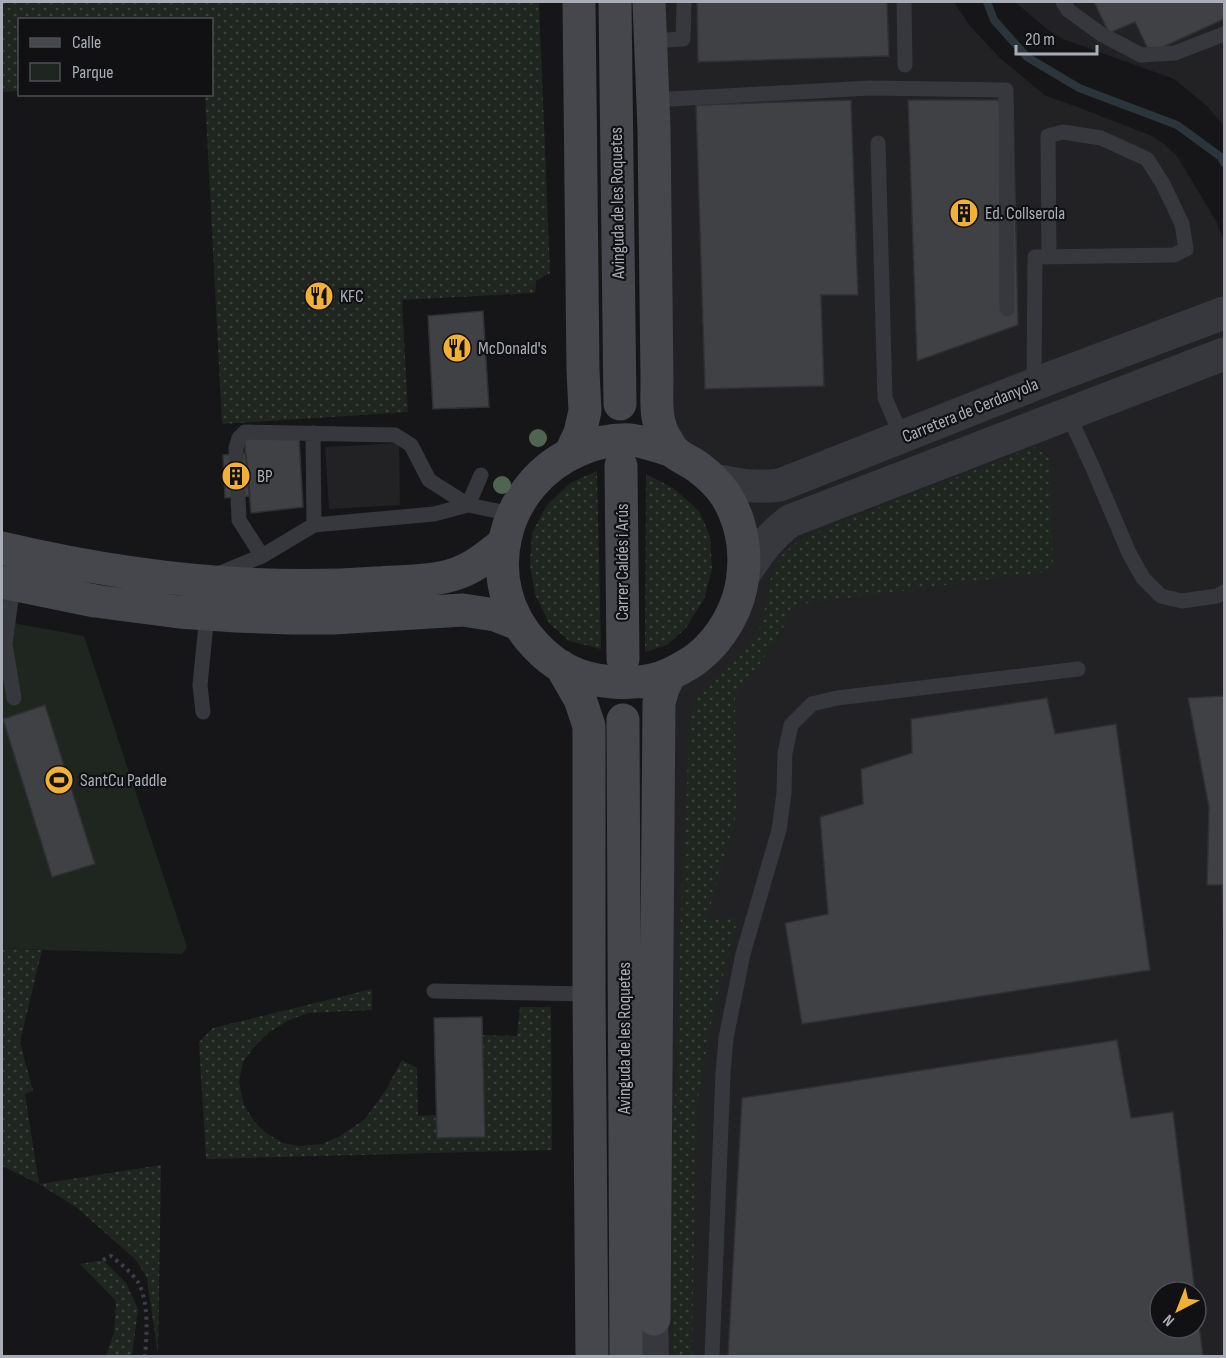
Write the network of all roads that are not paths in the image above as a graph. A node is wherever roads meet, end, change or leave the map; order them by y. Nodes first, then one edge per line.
1 (579, 2) edge
2 (615, 2) edge
3 (649, 2) edge
4 (684, 2) edge
5 (904, 2) edge
6 (1063, 2) edge
7 (1224, 34) edge
8 (650, 41) junction
9 (905, 65) dead end
10 (652, 100) junction
11 (878, 143) dead end
12 (1049, 257) junction
13 (1007, 309) dead end
14 (1224, 313) edge
15 (1224, 354) edge
16 (1034, 384) junction
17 (620, 404) dead end
18 (1068, 414) junction
19 (313, 434) junction
20 (902, 437) junction
21 (675, 452) junction
22 (570, 454) junction
23 (621, 466) dead end
24 (481, 475) dead end
25 (713, 480) junction
26 (468, 505) junction
27 (314, 525) junction
28 (508, 529) junction
29 (2, 548) edge
30 (262, 556) junction
31 (743, 576) junction
32 (202, 582) junction
33 (7, 583) edge
34 (1224, 592) edge
35 (207, 614) junction
36 (518, 624) junction
37 (623, 658) dead end
38 (561, 666) junction
39 (1078, 669) dead end
40 (670, 674) junction
41 (14, 698) dead end
42 (203, 712) dead end
43 (623, 720) dead end
44 (434, 991) dead end
45 (589, 994) junction
46 (654, 1319) joint
47 (592, 1356) edge
48 (626, 1356) edge
49 (655, 1356) edge
50 (712, 1356) edge

1 - 22 main road
2 - 17 main road, Avinguda de les Roquetes
3 - 8 main road
4 - 8 lane
5 - 9 lane
6 - 7 lane
8 - 10 main road
10 - 13 lane
10 - 21 main road
11 - 20 lane
12 - 12 lane
12 - 16 lane
14 - 16 street, Carretera de Cerdanyola
15 - 18 street
16 - 20 street, Carretera de Cerdanyola
18 - 31 street
18 - 34 lane
19 - 26 lane
19 - 27 lane
19 - 30 lane
20 - 25 street, Carretera de Cerdanyola
21 - 22 main road
21 - 25 main road
22 - 28 main road
23 - 37 main road, Carrer Caldés i Arús
24 - 26 lane
25 - 31 main road
26 - 27 lane
26 - 28 lane
27 - 30 lane
28 - 32 main road
28 - 36 main road
29 - 32 main road
30 - 32 lane
31 - 40 main road
33 - 35 main road
33 - 41 lane
35 - 36 main road
35 - 42 lane
36 - 38 main road
38 - 40 main road
38 - 45 main road
39 - 50 lane
40 - 46 main road
43 - 48 main road, Avinguda de les Roquetes
44 - 45 lane
45 - 47 main road
46 - 49 street

